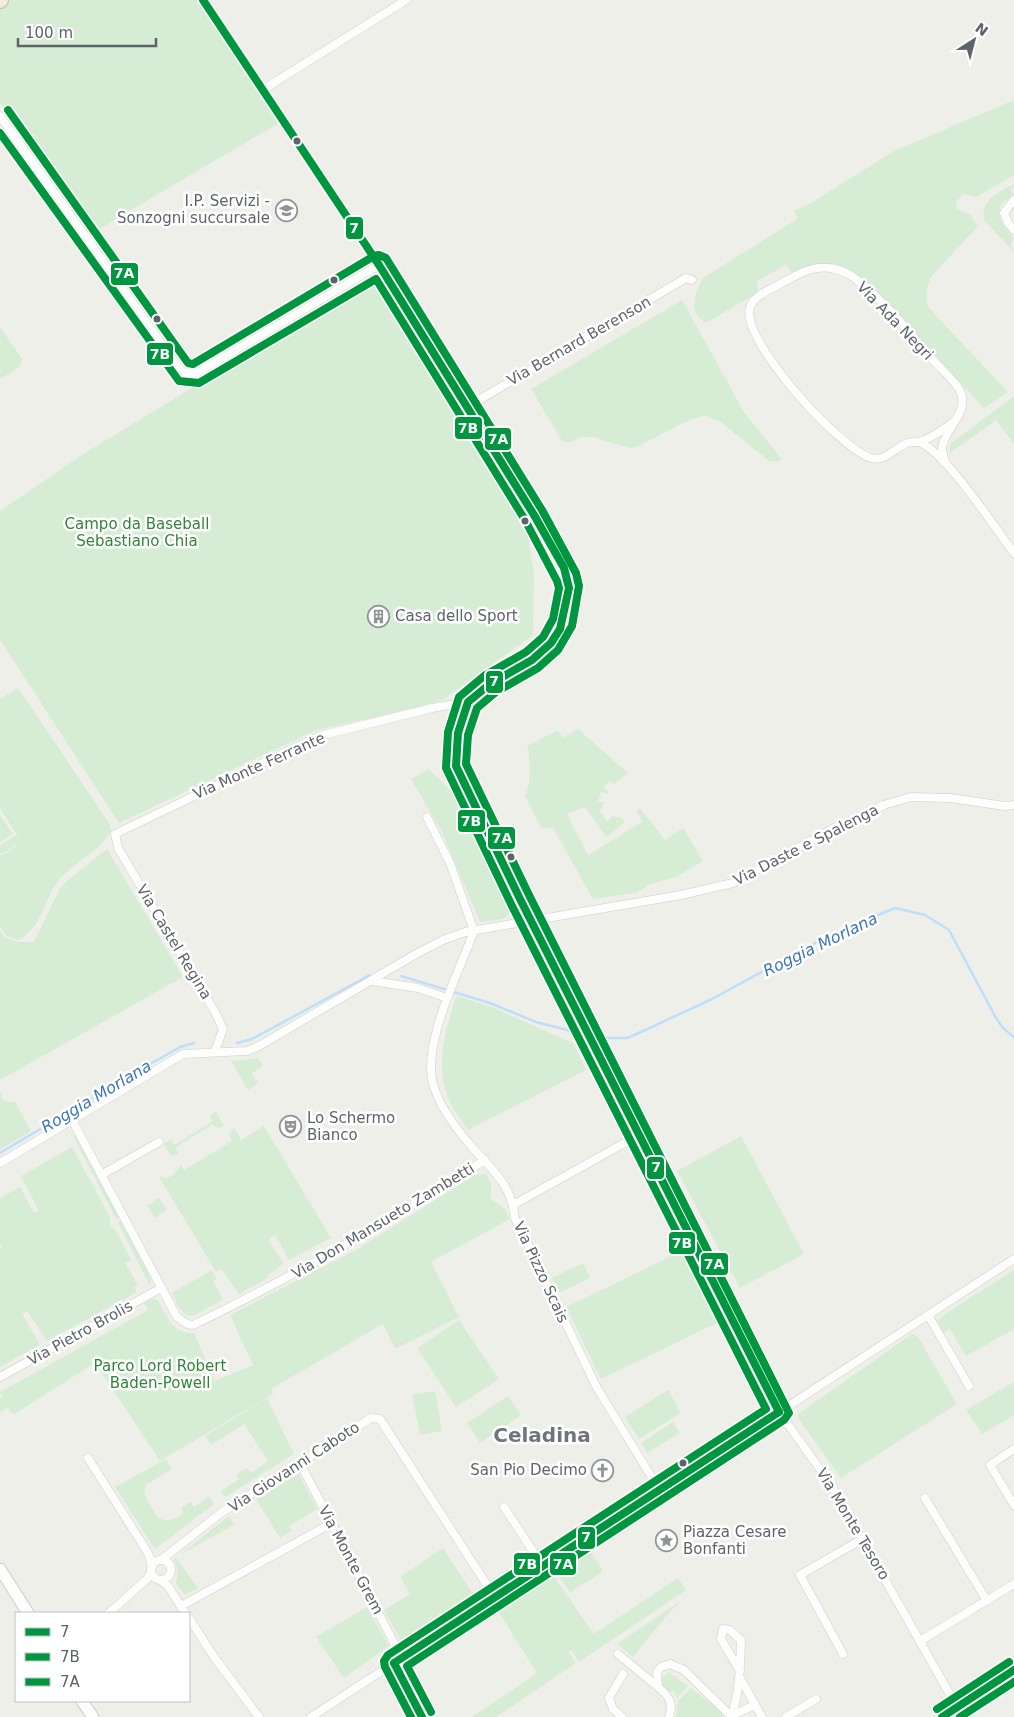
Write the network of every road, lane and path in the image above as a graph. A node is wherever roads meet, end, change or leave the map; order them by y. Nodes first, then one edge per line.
1 (202, 0) edge
2 (406, 0) edge
3 (264, 89) junction
4 (0, 116) edge
5 (1014, 200) edge
6 (1014, 230) edge
7 (380, 265) junction
8 (692, 280) dead end
9 (467, 407) junction
10 (952, 423) junction
11 (919, 442) junction
12 (945, 462) junction
13 (1014, 553) edge
14 (468, 702) junction
15 (1012, 805) edge
16 (1014, 815) edge
17 (427, 817) dead end
18 (115, 834) joint
19 (530, 919) junction
20 (474, 931) junction
21 (372, 981) junction
22 (448, 995) junction
23 (215, 1051) junction
24 (72, 1120) junction
25 (639, 1135) junction
26 (158, 1142) dead end
27 (485, 1160) junction
28 (0, 1163) edge
29 (101, 1175) junction
30 (513, 1205) junction
31 (1014, 1259) edge
32 (161, 1288) junction
33 (928, 1315) junction
34 (0, 1377) edge
35 (969, 1386) dead end
36 (779, 1412) junction
37 (1014, 1449) edge
38 (88, 1458) dead end
39 (300, 1463) junction
40 (659, 1489) junction
41 (925, 1498) dead end
42 (1014, 1505) edge
43 (504, 1507) dead end
44 (332, 1523) junction
45 (864, 1538) junction
46 (148, 1553) junction
47 (160, 1560) junction
48 (542, 1565) junction
49 (0, 1569) edge
50 (153, 1575) junction
51 (169, 1576) junction
52 (1014, 1584) edge
53 (168, 1586) junction
54 (494, 1596) junction
55 (987, 1600) junction
56 (181, 1606) junction
57 (27, 1612) edge
58 (110, 1612) edge
59 (185, 1612) edge
60 (190, 1620) edge
61 (920, 1641) junction
62 (618, 1654) dead end
63 (843, 1654) dead end
64 (402, 1658) junction
65 (394, 1663) junction
66 (1014, 1670) edge
67 (623, 1674) dead end
68 (740, 1675) junction
69 (658, 1687) junction
70 (816, 1698) dead end
71 (83, 1702) edge
72 (755, 1705) junction
73 (957, 1706) junction
74 (731, 1716) edge
75 (91, 1717) edge
76 (259, 1717) edge
77 (311, 1717) edge
78 (422, 1717) edge
79 (622, 1717) edge
80 (669, 1717) edge
81 (762, 1717) edge
82 (786, 1717) edge
83 (942, 1717) edge

1 - 3 street
2 - 3 street
3 - 7 street
4 - 7 street
5 - 6 street
7 - 9 street
8 - 9 street, Via Bernard Berenson
9 - 14 street
10 - 11 street, Via Ada Negri
10 - 11 street, Via Ada Negri
10 - 12 street, Via Ada Negri
11 - 12 street
12 - 13 street
14 - 18 street, Via Monte Ferrante
14 - 19 street, Via Monte Tesoro
15 - 16 street, Via Daste e Spalenga
15 - 19 street, Via Daste e Spalenga
17 - 20 street
18 - 23 street, Via Castel Regina
19 - 20 street, Via Daste e Spalenga
19 - 25 street, Via Monte Tesoro
20 - 21 street, Via Daste e Spalenga
20 - 22 street
21 - 22 street
21 - 23 street, Via Daste e Spalenga
22 - 27 street, Via Pizzo Scais
23 - 24 street, Via Daste e Spalenga
24 - 28 street, Via Daste e Spalenga
24 - 29 street
25 - 30 street
25 - 36 street, Via Monte Tesoro
26 - 29 street
27 - 30 street, Via Pizzo Scais
27 - 32 street, Via Don Mansueto Zambetti
29 - 32 street
30 - 40 street, Via Pizzo Scais
31 - 33 street
32 - 34 street, Via Pietro Brolis
33 - 35 street
33 - 36 street
36 - 40 street
36 - 45 street, Via Monte Tesoro
37 - 42 street
38 - 46 street
39 - 44 street, Via Monte Grem
39 - 47 street, Via Giovanni Caboto
39 - 54 street, Via Giovanni Caboto
40 - 48 street
41 - 55 street
43 - 48 street
44 - 56 street
44 - 64 street, Via Monte Grem
45 - 61 street, Via Monte Tesoro
45 - 63 street
46 - 47 street
46 - 50 street
47 - 50 street, Via Giovanni Caboto
47 - 51 street
48 - 54 street
49 - 57 main road
50 - 51 street, Via Giovanni Caboto
50 - 53 street
50 - 58 street, Via Giovanni Caboto
51 - 53 street
52 - 55 street
53 - 56 street
54 - 64 street
55 - 61 street
56 - 59 street
60 - 76 street
61 - 73 street, Via Monte Tesoro
62 - 69 street
64 - 65 street
65 - 77 street
65 - 78 street
66 - 73 street
67 - 79 street
68 - 68 street
68 - 72 street
68 - 74 street
69 - 74 street
69 - 80 street
70 - 82 street
71 - 75 main road
72 - 74 street
72 - 81 street
73 - 83 street

